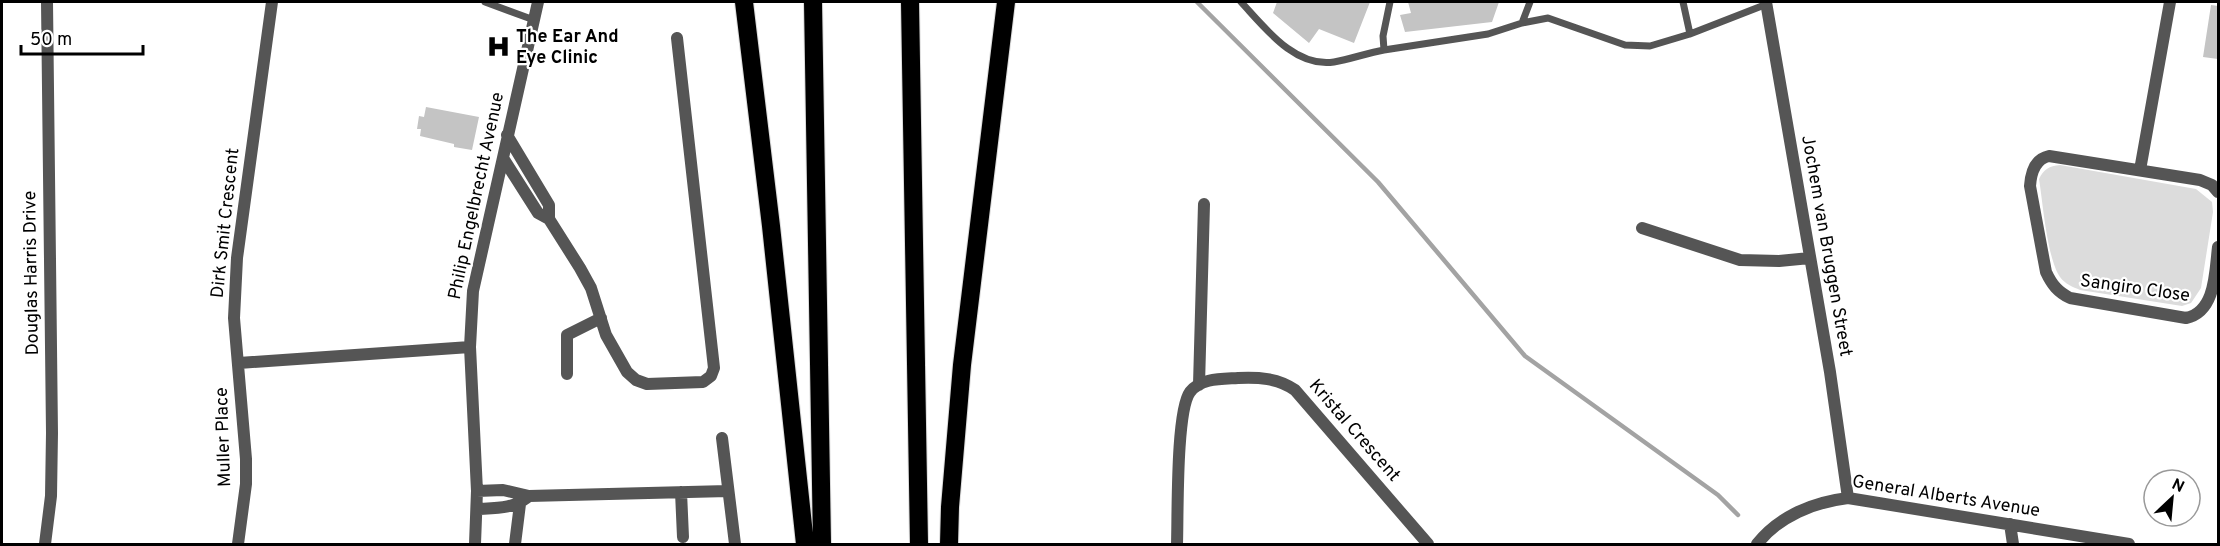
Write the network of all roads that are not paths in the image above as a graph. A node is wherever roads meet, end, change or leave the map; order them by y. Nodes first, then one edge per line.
1 (47, 2) edge
2 (272, 2) edge
3 (486, 2) edge
4 (538, 2) edge
5 (744, 2) edge
6 (813, 2) edge
7 (910, 2) edge
8 (1006, 2) edge
9 (1241, 2) edge
10 (1390, 2) edge
11 (1530, 2) edge
12 (1683, 2) edge
13 (2170, 2) edge
14 (1767, 3) edge
15 (496, 4) edge
16 (534, 20) junction
17 (1522, 23) junction
18 (1690, 34) junction
19 (677, 38) dead end
20 (1384, 50) junction
21 (507, 135) junction
22 (503, 158) junction
23 (2140, 170) junction
24 (2218, 192) edge
25 (1204, 204) dead end
26 (549, 219) junction
27 (1642, 228) dead end
28 (2218, 247) edge
29 (1810, 258) junction
30 (601, 318) junction
31 (470, 347) junction
32 (239, 363) junction
33 (567, 374) dead end
34 (1199, 385) junction
35 (722, 438) dead end
36 (477, 490) junction
37 (728, 491) junction
38 (681, 492) junction
39 (1848, 498) junction
40 (525, 500) junction
41 (477, 509) junction
42 (2010, 524) junction
43 (683, 537) dead end
44 (45, 544) edge
45 (238, 544) edge
46 (475, 544) edge
47 (515, 544) edge
48 (735, 544) edge
49 (804, 544) edge
50 (822, 544) edge
51 (919, 544) edge
52 (949, 544) edge
53 (1178, 544) edge
54 (1428, 544) edge
55 (1757, 544) edge
56 (2013, 544) edge
57 (2129, 544) edge

1 - 44 street, Douglas Harris Drive
2 - 32 street, Dirk Smit Crescent
3 - 15 lane
4 - 16 street, Philip Engelbrecht Avenue
5 - 49 highway
6 - 50 highway
7 - 51 highway
8 - 52 highway
9 - 20 lane
10 - 20 lane
11 - 17 lane
12 - 18 lane
13 - 23 street
14 - 18 lane
14 - 29 street, Jochem van Bruggen Street
15 - 16 lane
16 - 21 street, Philip Engelbrecht Avenue
17 - 18 lane
17 - 20 lane
19 - 30 street
21 - 22 street, Philip Engelbrecht Avenue
21 - 26 street
22 - 26 street
22 - 31 street, Philip Engelbrecht Avenue
23 - 24 street, Sangiro Close
23 - 28 street, Sangiro Close
25 - 34 street
26 - 30 street
27 - 29 street
29 - 39 street, Jochem van Bruggen Street
30 - 33 street
31 - 32 street
31 - 36 street, Philip Engelbrecht Avenue
32 - 45 street, Muller Place
34 - 53 street
34 - 54 street, Kristal Crescent
35 - 37 street
36 - 40 street
36 - 41 street, Philip Engelbrecht Avenue
37 - 38 street
37 - 48 street
38 - 40 street
38 - 43 street
39 - 42 street, General Alberts Avenue
39 - 55 street, General Alberts Avenue
40 - 41 street
40 - 47 street
41 - 46 street, Philip Engelbrecht Avenue
42 - 56 street
42 - 57 street, General Alberts Avenue

